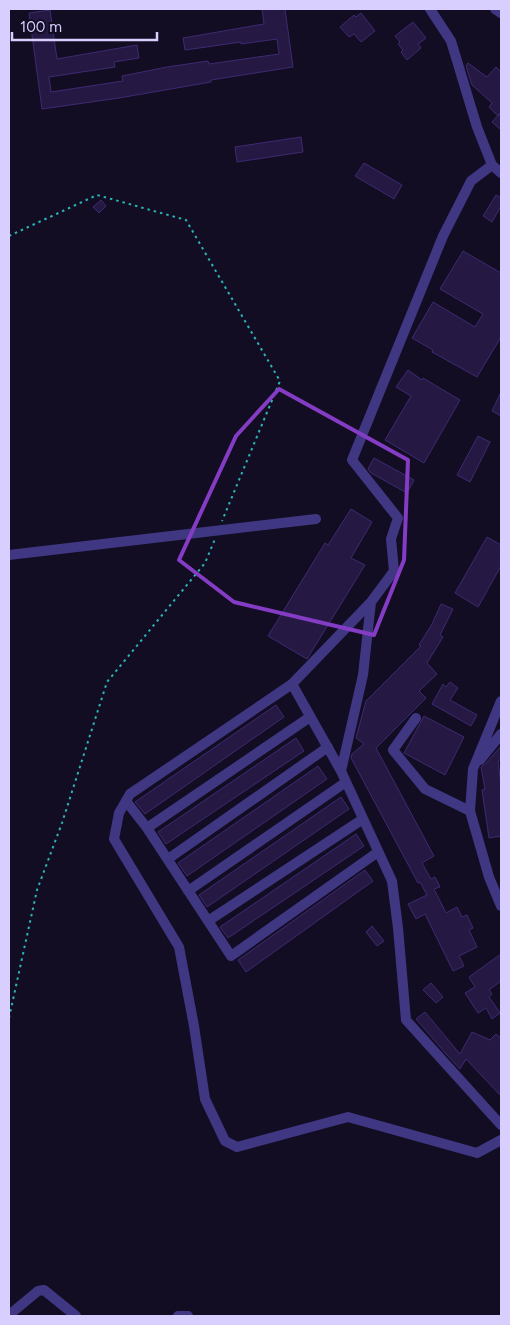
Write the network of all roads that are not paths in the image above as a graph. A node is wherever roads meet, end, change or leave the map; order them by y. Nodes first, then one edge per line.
1 (430, 9) edge
2 (495, 9) edge
3 (501, 13) edge
4 (492, 165) junction
5 (501, 174) edge
6 (316, 519) dead end
7 (9, 555) edge
8 (371, 602) junction
9 (292, 684) junction
10 (501, 701) edge
11 (310, 716) junction
12 (416, 718) dead end
13 (501, 734) edge
14 (328, 747) junction
15 (473, 769) junction
16 (341, 771) junction
17 (346, 782) junction
18 (126, 801) junction
19 (470, 811) junction
20 (363, 819) junction
21 (147, 828) junction
22 (378, 852) junction
23 (168, 859) junction
24 (188, 891) junction
25 (501, 906) edge
26 (208, 921) junction
27 (501, 1125) edge
28 (501, 1140) edge
29 (9, 1315) edge
30 (76, 1316) edge
31 (178, 1316) edge
32 (188, 1316) edge

1 - 4 street
2 - 3 street
4 - 5 street
4 - 8 street
6 - 7 street
8 - 9 street
8 - 16 street
9 - 11 street
9 - 18 street
10 - 15 street
11 - 14 street
11 - 21 street
12 - 19 street
13 - 15 street
14 - 16 street
14 - 23 street
15 - 19 street
16 - 17 street
17 - 20 street
17 - 24 street
18 - 21 street
18 - 28 street
19 - 25 street
20 - 22 street
20 - 26 street
21 - 23 street
22 - 26 street
22 - 27 street
23 - 24 street
24 - 26 street
29 - 30 street
31 - 32 street

